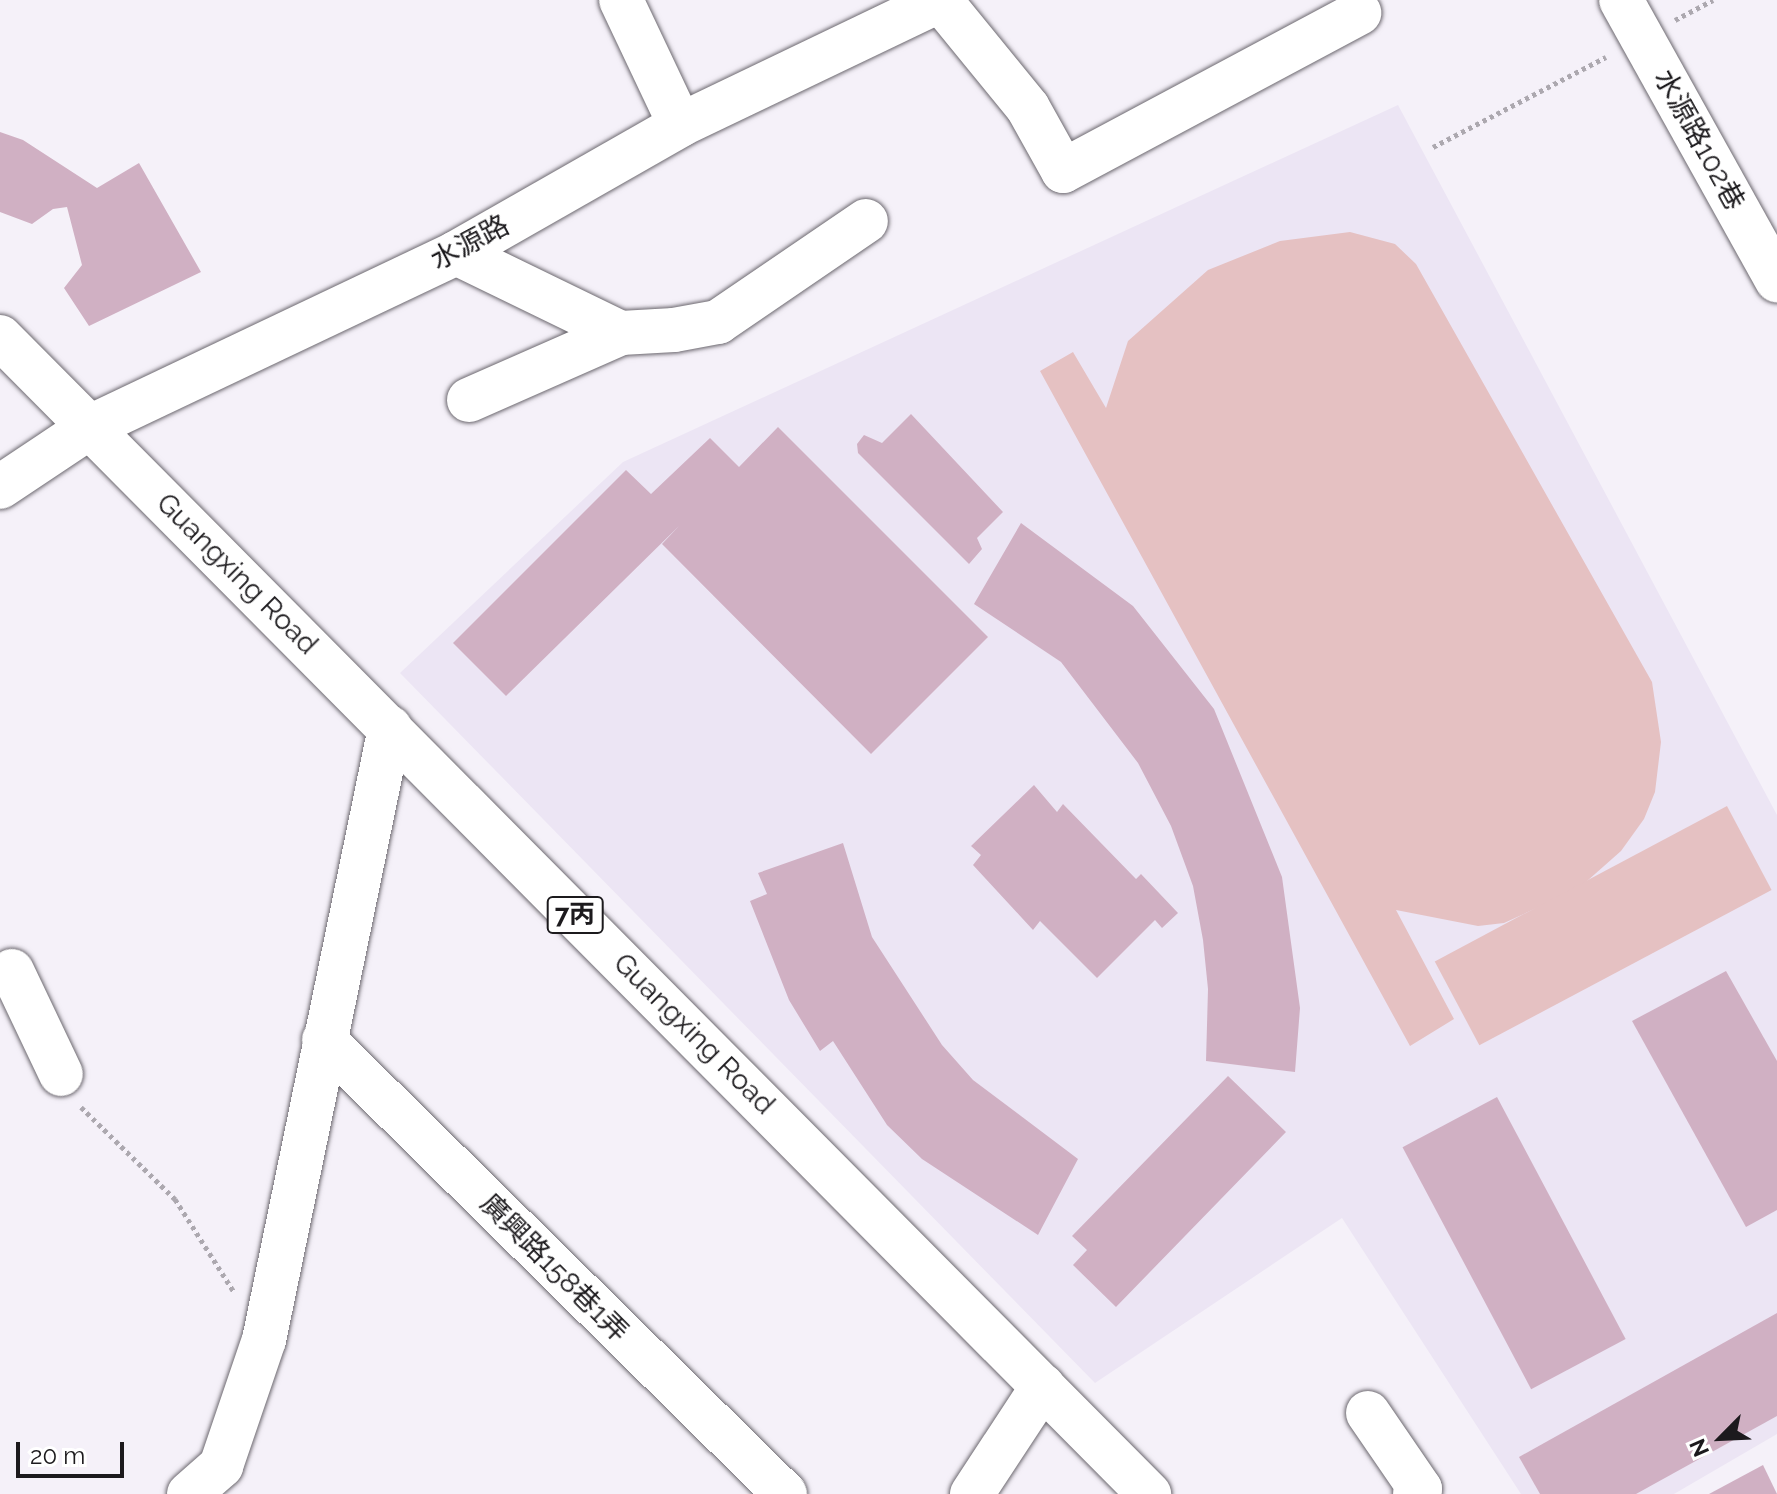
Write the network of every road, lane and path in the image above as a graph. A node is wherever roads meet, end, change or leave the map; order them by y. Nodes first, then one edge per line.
1 (621, 0) edge
2 (940, 0) edge
3 (1621, 0) edge
4 (1713, 0) edge
5 (1359, 13) dead end
6 (1642, 38) junction
7 (680, 125) junction
8 (1433, 147) dead end
9 (866, 221) dead end
10 (456, 253) junction
11 (1777, 280) edge
12 (621, 333) junction
13 (0, 337) edge
14 (469, 400) dead end
15 (90, 427) junction
16 (0, 487) edge
17 (390, 728) junction
18 (4, 975) edge
19 (324, 1040) junction
20 (61, 1074) joint
21 (264, 1340) junction
22 (1043, 1386) junction
23 (1368, 1413) dead end
24 (189, 1494) edge
25 (785, 1494) edge
26 (972, 1494) edge
27 (1149, 1494) edge
28 (1415, 1494) edge

1 - 7 main road
2 - 5 main road
2 - 7 main road, 水源路
3 - 6 main road, 水源路102巷
4 - 6 path
6 - 8 path
6 - 11 main road, 水源路102巷
7 - 10 main road, 水源路
9 - 12 main road
10 - 12 main road
10 - 15 main road, 水源路
12 - 14 main road
13 - 15 main road, Guangxing Road / 7丙
15 - 16 main road, 水源路
15 - 17 main road, Guangxing Road / 7丙
17 - 19 main road
17 - 22 main road, Guangxing Road / 7丙
18 - 20 main road
19 - 21 main road
19 - 25 main road, 廣興路158巷1弄
20 - 21 path
21 - 24 main road
22 - 26 main road
22 - 27 main road, Guangxing Road / 7丙
23 - 28 main road

